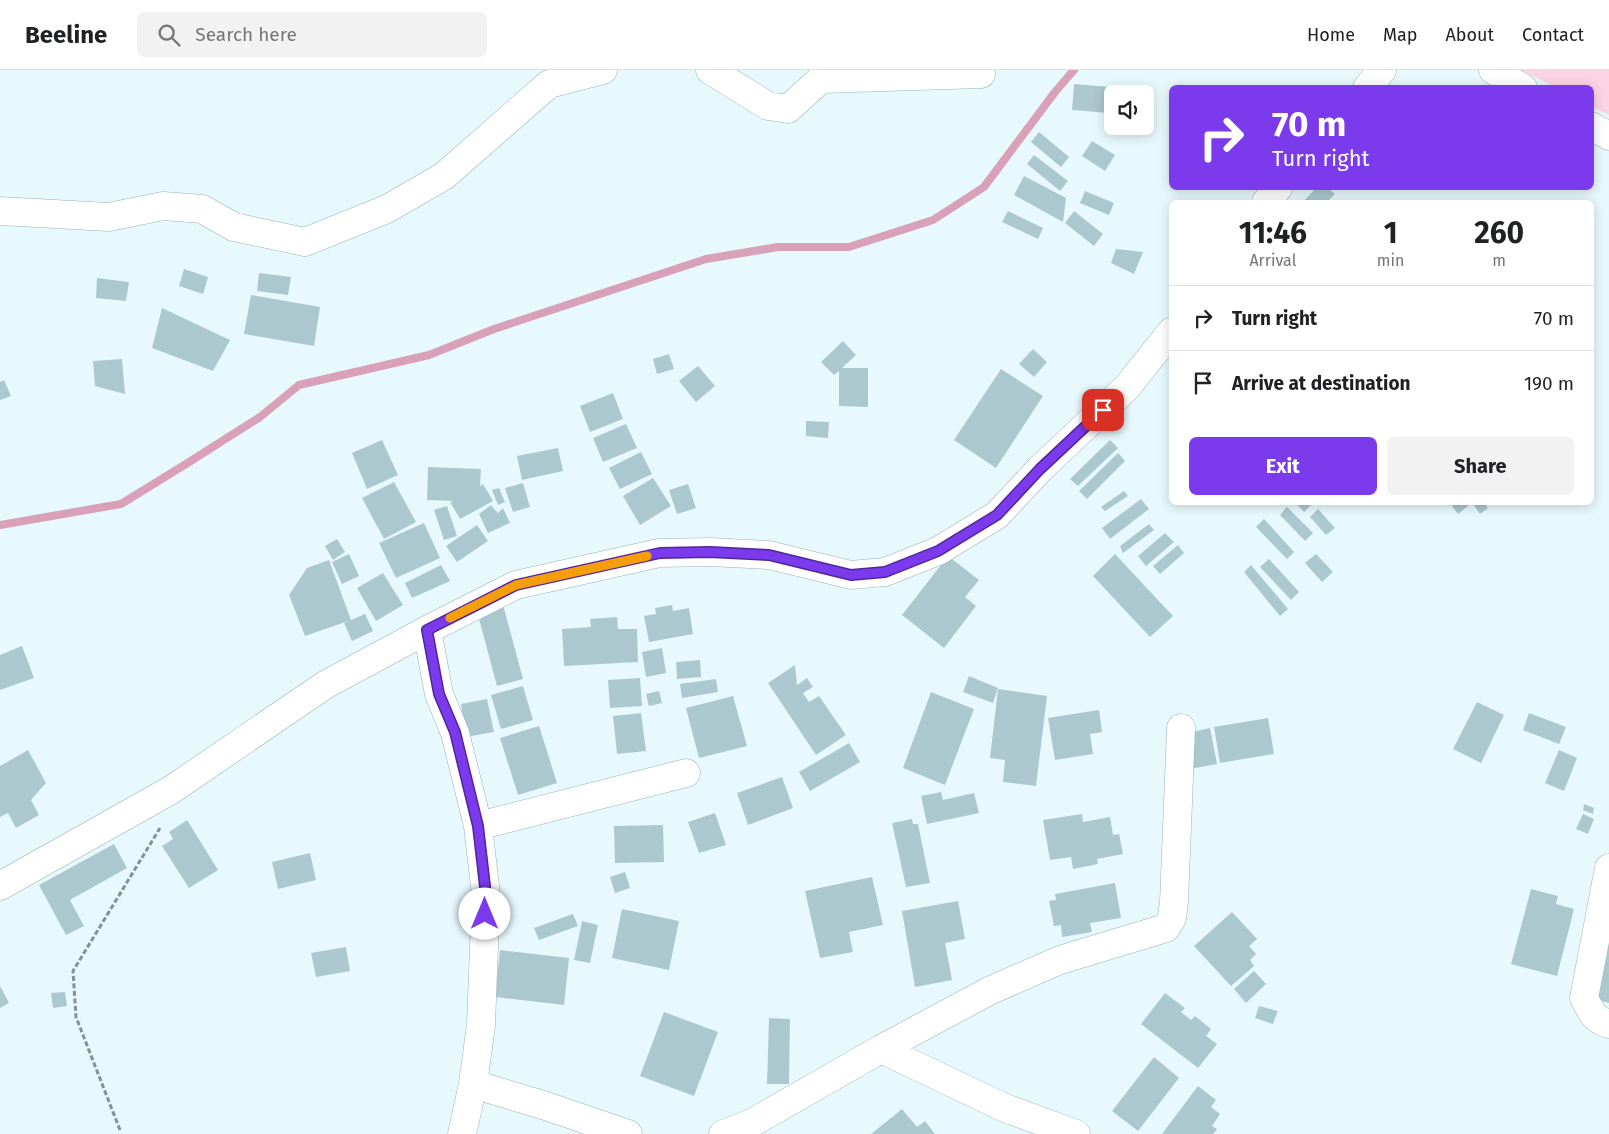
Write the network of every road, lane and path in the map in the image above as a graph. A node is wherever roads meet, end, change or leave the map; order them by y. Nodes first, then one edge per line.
1 (604, 70) edge
2 (710, 70) edge
3 (1382, 70) edge
4 (1493, 70) edge
5 (981, 74) dead end
6 (1370, 85) edge
7 (1519, 85) edge
8 (1594, 128) edge
9 (1609, 136) edge
10 (1276, 190) edge
11 (1268, 200) edge
12 (0, 211) edge
13 (1169, 334) edge
14 (427, 630) junction
15 (1181, 728) dead end
16 (686, 773) dead end
17 (478, 826) junction
18 (160, 827) dead end
19 (1609, 868) edge
20 (0, 886) edge
21 (1609, 1024) edge
22 (881, 1049) junction
23 (473, 1084) junction
24 (120, 1130) dead end
25 (462, 1134) edge
26 (628, 1134) edge
27 (723, 1134) edge
28 (1076, 1134) edge

1 - 12 street
2 - 5 street
3 - 6 street
4 - 7 street
8 - 9 street
10 - 11 street
13 - 14 street
14 - 17 street
14 - 20 street
15 - 22 street
16 - 17 street
17 - 23 street
18 - 24 path
19 - 21 street
22 - 27 street
22 - 28 street
23 - 25 street
23 - 26 street

